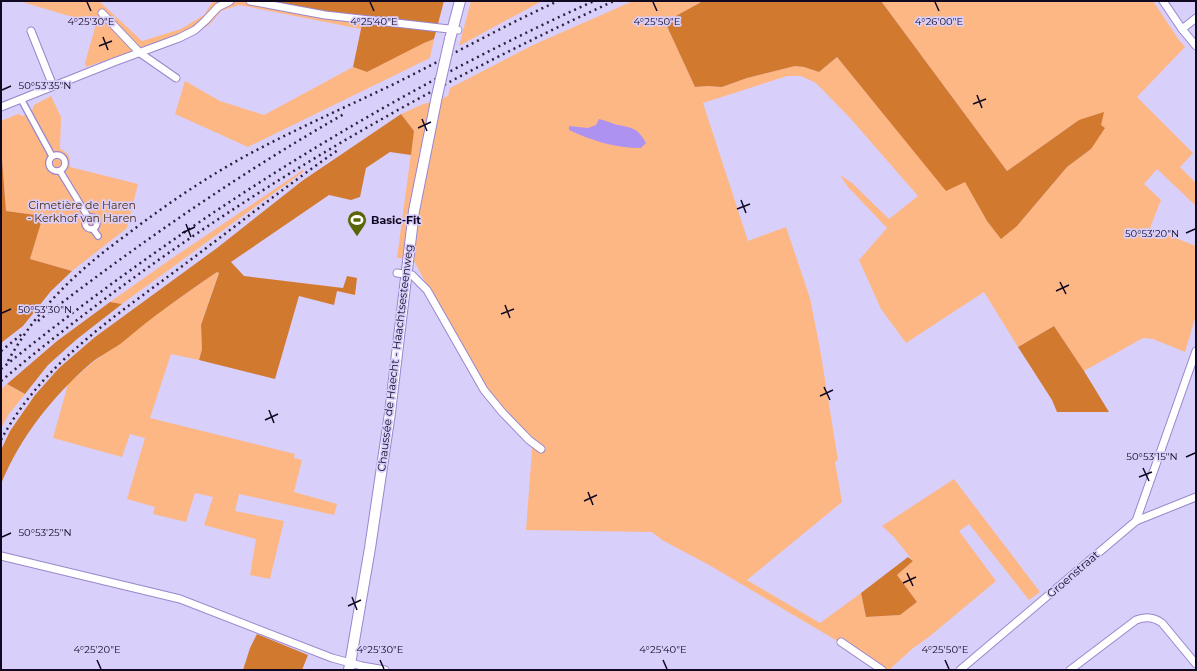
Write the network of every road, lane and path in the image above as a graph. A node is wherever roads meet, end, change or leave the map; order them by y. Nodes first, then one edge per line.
1 (230, 1) edge
2 (250, 1) edge
3 (460, 1) edge
4 (1163, 1) edge
5 (102, 13) dead end
6 (1196, 18) edge
7 (449, 28) junction
8 (1182, 29) junction
9 (31, 31) dead end
10 (1196, 46) edge
11 (140, 53) junction
12 (176, 78) dead end
13 (53, 86) junction
14 (21, 99) junction
15 (1, 108) edge
16 (52, 156) junction
17 (60, 171) junction
18 (98, 236) dead end
19 (401, 273) junction
20 (1196, 351) edge
21 (541, 449) dead end
22 (1196, 497) edge
23 (1136, 521) junction
24 (1, 556) edge
25 (841, 642) dead end
26 (1196, 664) edge
27 (349, 666) edge
28 (385, 670) edge
29 (882, 670) edge
30 (960, 670) edge
31 (1070, 670) edge

1 - 11 street
2 - 7 street
3 - 7 main road, Chaussée de Haecht - Haachtsesteenweg
4 - 8 street
5 - 11 street
6 - 8 street
7 - 19 main road, Chaussée de Haecht - Haachtsesteenweg, bridge
8 - 10 street
9 - 13 street
11 - 12 street
11 - 13 street
13 - 14 street
14 - 15 street
14 - 16 street
16 - 17 street
16 - 17 street
17 - 18 street
19 - 21 street
19 - 27 main road, Chaussée de Haecht - Haachtsesteenweg
20 - 23 street
22 - 23 street, Groenstraat
23 - 30 street, Groenstraat
24 - 27 street
25 - 29 street
26 - 31 street
27 - 28 street

